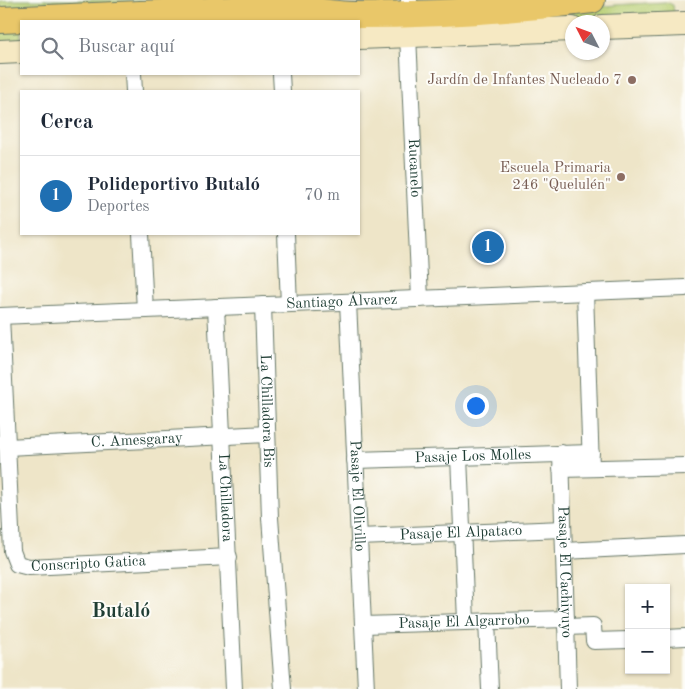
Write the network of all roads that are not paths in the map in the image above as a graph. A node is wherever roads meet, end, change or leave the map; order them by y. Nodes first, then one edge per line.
1 (592, 0) edge
2 (164, 13) junction
3 (409, 16) edge
4 (0, 20) edge
5 (275, 20) edge
6 (685, 24) edge
7 (565, 28) edge
8 (610, 28) edge
9 (360, 37) edge
10 (20, 51) edge
11 (0, 52) edge
12 (133, 75) edge
13 (281, 75) edge
14 (134, 90) edge
15 (282, 90) edge
16 (141, 235) edge
17 (286, 235) edge
18 (685, 288) edge
19 (585, 292) junction
20 (420, 299) junction
21 (348, 302) junction
22 (289, 304) junction
23 (263, 305) junction
24 (216, 307) junction
25 (145, 310) junction
26 (0, 316) edge
27 (267, 434) junction
28 (223, 436) junction
29 (7, 447) junction
30 (459, 457) junction
31 (355, 460) junction
32 (591, 460) junction
33 (561, 461) junction
34 (685, 466) edge
35 (563, 529) junction
36 (462, 533) junction
37 (359, 537) junction
38 (685, 545) edge
39 (564, 550) junction
40 (229, 557) junction
41 (487, 621) junction
42 (466, 622) junction
43 (566, 623) junction
44 (363, 625) junction
45 (670, 638) edge
46 (685, 638) edge
47 (625, 640) edge
48 (234, 689) edge
49 (283, 689) edge
50 (366, 689) edge
51 (490, 689) edge
52 (568, 689) edge

1 - 3 main road
2 - 3 main road
2 - 4 main road
2 - 5 main road
3 - 7 street
3 - 9 street
3 - 20 street, Rucanelo
6 - 8 street
10 - 11 street
12 - 14 street
13 - 15 street
16 - 25 street
17 - 22 street
18 - 19 street, Santiago Álvarez
19 - 20 street, Santiago Álvarez
19 - 32 street
20 - 21 street, Santiago Álvarez
21 - 22 street, Santiago Álvarez
21 - 31 street, Pasaje El Olivillo
22 - 23 street, Santiago Álvarez
23 - 24 street, Santiago Álvarez
23 - 27 street, La Chilladora Bis
24 - 25 street, Santiago Álvarez
24 - 28 street, La Chilladora
25 - 26 street, Santiago Álvarez
26 - 29 street, Conscripto Gatica
27 - 28 street, C. Amesgaray
27 - 49 street, La Chilladora Bis
28 - 29 street, C. Amesgaray
28 - 40 street, La Chilladora
29 - 40 street, Conscripto Gatica
30 - 31 street, Pasaje Los Molles
30 - 33 street, Pasaje Los Molles
30 - 36 street
31 - 37 street, Pasaje El Olivillo
32 - 33 street, Pasaje Los Molles
32 - 34 street, Pasaje Los Molles
33 - 35 street, Pasaje El Cachiyuyo
35 - 36 street, Pasaje El Alpataco
35 - 39 street, Pasaje El Cachiyuyo
36 - 37 street, Pasaje El Alpataco
36 - 42 street
37 - 44 street, Pasaje El Olivillo
38 - 39 street
39 - 43 street, Pasaje El Cachiyuyo
40 - 48 street, La Chilladora
41 - 42 street, Pasaje El Algarrobo
41 - 43 street, Pasaje El Algarrobo
41 - 51 street
42 - 44 street, Pasaje El Algarrobo
43 - 47 street, Pasaje El Algarrobo
43 - 52 street, Pasaje El Cachiyuyo
44 - 50 street, Pasaje El Olivillo
45 - 46 street

